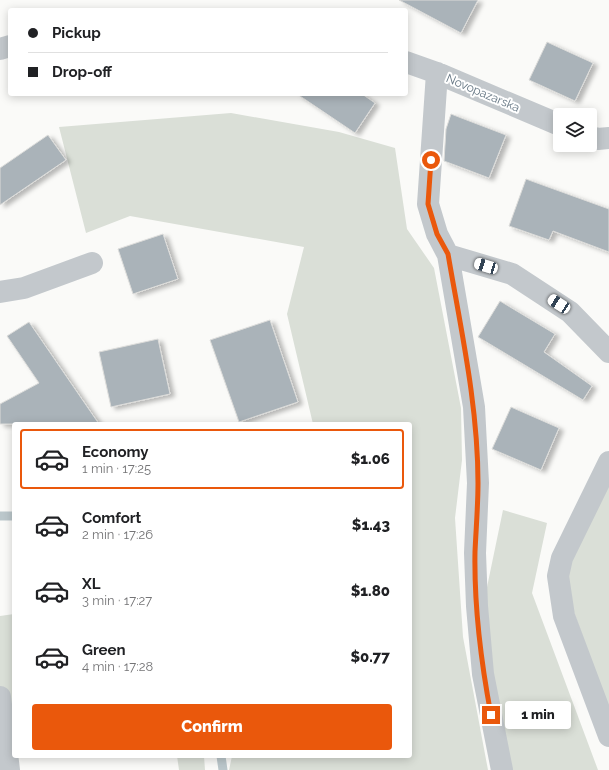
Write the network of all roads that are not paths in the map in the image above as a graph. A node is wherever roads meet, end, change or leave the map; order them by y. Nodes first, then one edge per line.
1 (408, 63) edge
2 (437, 73) junction
3 (553, 123) edge
4 (609, 138) edge
5 (597, 139) edge
6 (448, 254) junction
7 (92, 263) dead end
8 (0, 292) edge
9 (609, 352) edge
10 (609, 462) edge
11 (0, 696) edge
12 (609, 736) edge
13 (9, 770) edge
14 (502, 770) edge

1 - 2 street, Novopazarska
2 - 3 street, Novopazarska
2 - 6 street
4 - 5 street
6 - 9 street
6 - 14 street
7 - 8 street
10 - 12 street
11 - 13 street

